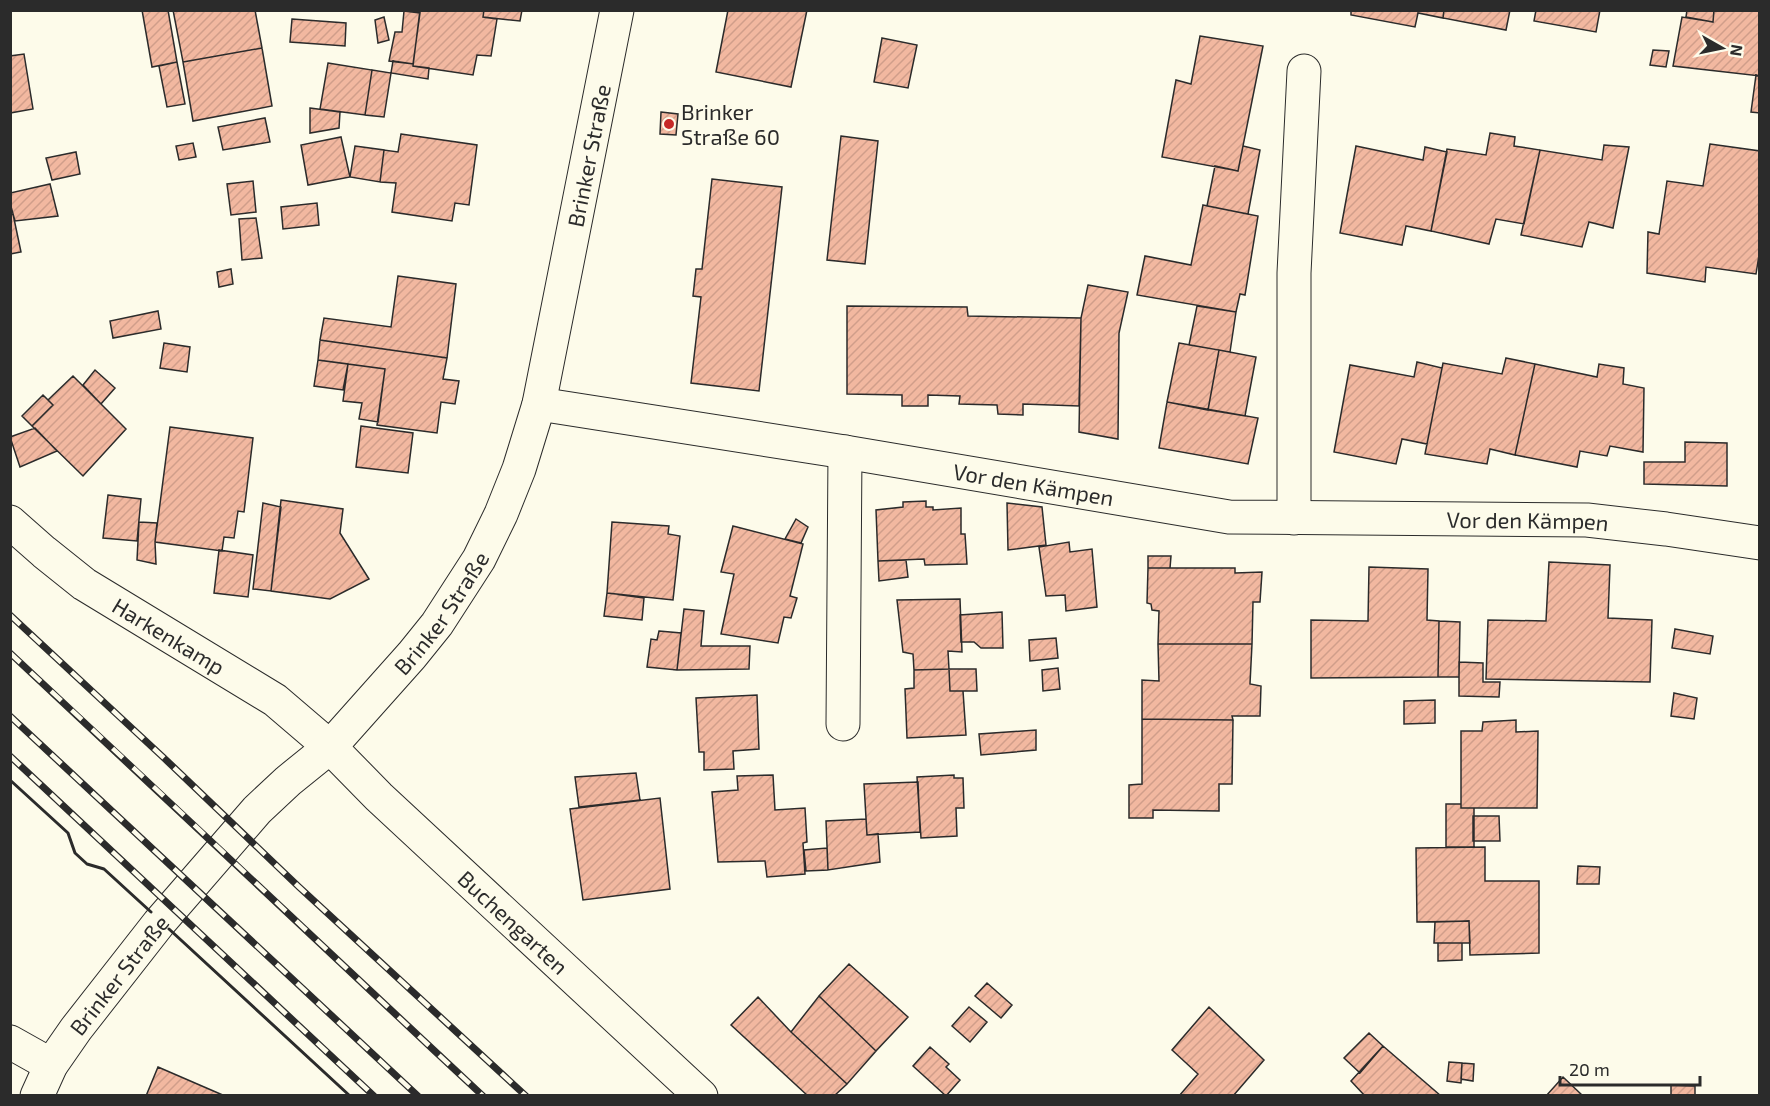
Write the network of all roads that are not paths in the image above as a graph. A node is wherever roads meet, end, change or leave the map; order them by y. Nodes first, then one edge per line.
1 (616, 10) edge
2 (1304, 71) dead end
3 (539, 404) junction
4 (845, 452) junction
5 (1294, 518) junction
6 (10, 522) edge
7 (1760, 543) edge
8 (843, 724) dead end
9 (330, 747) junction
10 (10, 1042) edge
11 (51, 1065) junction
12 (37, 1095) edge
13 (701, 1095) edge

1 - 3 street, Brinker Straße
2 - 5 street
3 - 4 street, Vor den Kämpen
3 - 9 street, Brinker Straße
4 - 5 street, Vor den Kämpen
4 - 8 street
5 - 7 street, Vor den Kämpen
6 - 9 street, Harkenkamp
9 - 11 street, Brinker Straße
9 - 13 street, Buchengarten
10 - 11 street
11 - 12 street, Brinker Straße

